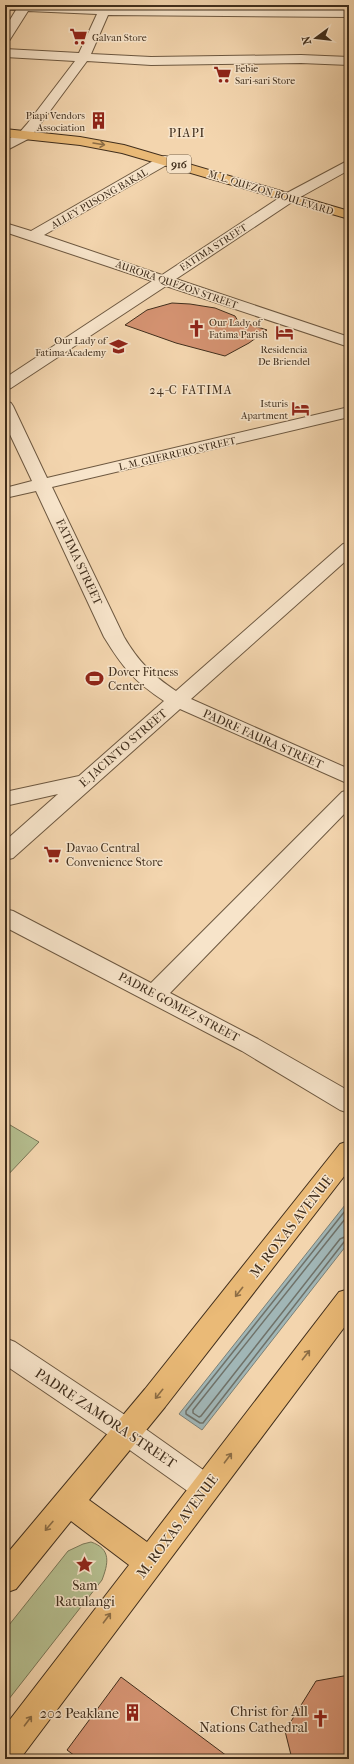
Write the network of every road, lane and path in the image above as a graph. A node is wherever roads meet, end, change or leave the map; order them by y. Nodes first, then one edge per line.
1 (8, 5) edge
2 (24, 7) junction
3 (104, 11) junction
4 (349, 13) edge
5 (5, 38) edge
6 (5, 54) edge
7 (83, 58) junction
8 (349, 61) edge
9 (5, 125) edge
10 (28, 131) junction
11 (5, 133) edge
12 (5, 148) edge
13 (165, 160) junction
14 (349, 164) edge
15 (302, 190) junction
16 (290, 197) junction
17 (349, 203) edge
18 (349, 215) edge
19 (5, 227) edge
20 (33, 236) junction
21 (164, 280) junction
22 (349, 342) edge
23 (6, 383) edge
24 (5, 406) edge
25 (349, 412) edge
26 (42, 484) junction
27 (5, 493) edge
28 (349, 548) edge
29 (177, 700) junction
30 (349, 777) edge
31 (84, 782) junction
32 (349, 797) edge
33 (5, 799) edge
34 (5, 853) edge
35 (5, 917) edge
36 (154, 994) junction
37 (349, 1103) edge
38 (349, 1151) edge
39 (349, 1300) edge
40 (5, 1350) edge
41 (127, 1432) junction
42 (206, 1488) junction
43 (69, 1502) junction
44 (150, 1562) junction
45 (5, 1579) edge
46 (5, 1752) edge

1 - 2 street
2 - 3 street
2 - 5 street
3 - 4 street
3 - 7 street
6 - 7 street
7 - 8 street
7 - 10 street
9 - 10 main road, M. L. QUEZON BOULEVARD / 916
10 - 11 main road, M. L. QUEZON BOULEVARD / 916
10 - 12 street
10 -> 13 main road, M. L. QUEZON BOULEVARD / 916
10 - 15 main road, M. L. QUEZON BOULEVARD / 916
13 - 16 main road, M. L. QUEZON BOULEVARD / 916
13 - 20 street, ALLEY PUSONG BAKAL
14 - 15 street, FATIMA STREET
15 - 16 street, FATIMA STREET
15 - 17 main road, M. L. QUEZON BOULEVARD / 916
16 - 18 main road, M. L. QUEZON BOULEVARD / 916
16 - 21 street, FATIMA STREET
19 - 20 street, AURORA QUEZON STREET
20 - 21 street, AURORA QUEZON STREET
21 - 22 street, AURORA QUEZON STREET
21 - 23 street, FATIMA STREET
24 - 26 street, FATIMA STREET
25 - 26 street, L. M. GUERRERO STREET
26 - 27 street, L. M. GUERRERO STREET
26 - 29 street, FATIMA STREET
28 - 29 street, E. JACINTO STREET
29 - 30 street, PADRE FAURA STREET
29 - 31 street, E. JACINTO STREET
31 - 33 street
31 - 34 street, E. JACINTO STREET
32 - 36 street
35 - 36 street, PADRE GOMEZ STREET
36 - 37 street, PADRE GOMEZ STREET
38 -> 41 main road, M. ROXAS AVENUE
42 -> 39 main road, M. ROXAS AVENUE
40 - 41 street, PADRE ZAMORA STREET
41 - 42 street, PADRE ZAMORA STREET
41 - 43 main road, M. ROXAS AVENUE
42 - 44 main road, M. ROXAS AVENUE
43 - 44 main road
43 -> 45 main road, M. ROXAS AVENUE
46 -> 44 main road, M. ROXAS AVENUE

